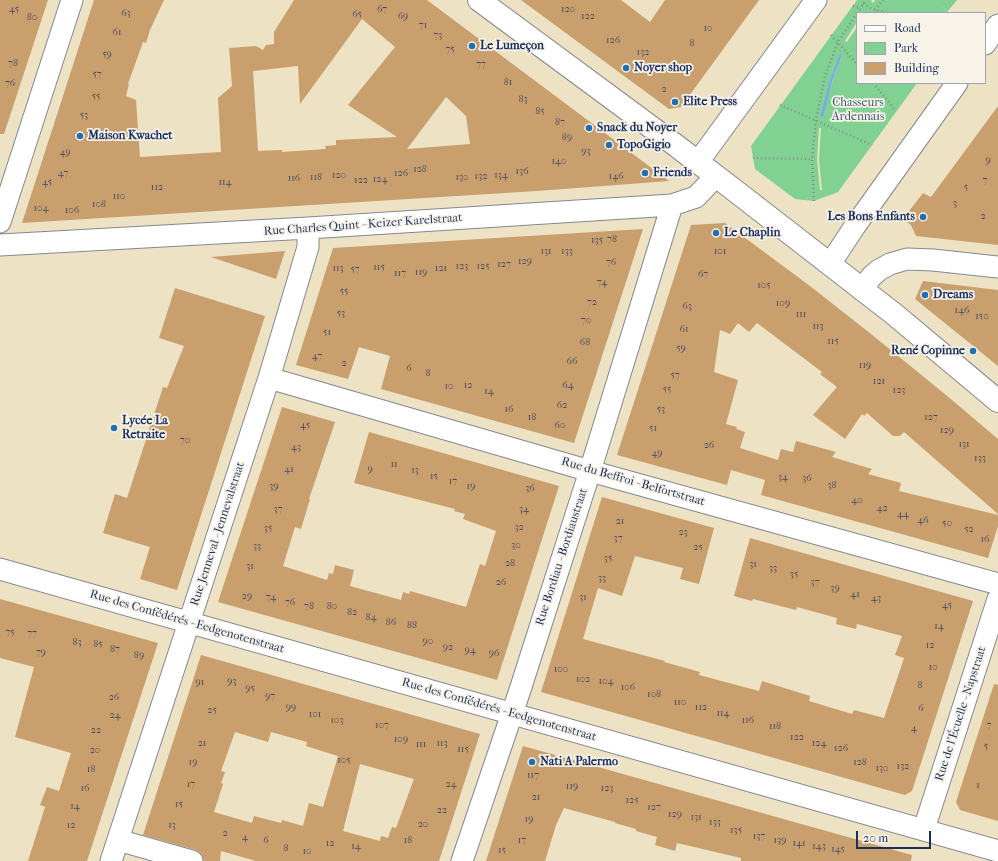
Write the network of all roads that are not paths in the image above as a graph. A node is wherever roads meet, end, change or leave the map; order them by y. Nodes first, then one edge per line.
1 (72, 0) edge
2 (479, 0) edge
3 (816, 0) edge
4 (998, 25) edge
5 (986, 43) edge
6 (956, 84) edge
7 (698, 162) junction
8 (716, 176) junction
9 (672, 205) junction
10 (0, 222) edge
11 (308, 228) junction
12 (0, 245) edge
13 (830, 264) junction
14 (998, 267) edge
15 (862, 290) junction
16 (269, 378) junction
17 (998, 401) edge
18 (590, 471) junction
19 (0, 569) edge
20 (998, 584) edge
21 (998, 599) edge
22 (190, 622) junction
23 (512, 713) junction
24 (924, 829) junction
25 (118, 840) junction
26 (998, 850) edge
27 (111, 861) edge
28 (192, 861) edge
29 (462, 861) edge

1 - 10 street
2 - 7 street
3 - 7 street
4 - 5 street
6 - 13 street
7 - 8 street
8 - 9 street, Rue Charles Quint - Keizer Karelstraat
8 - 13 street
9 - 11 street, Rue Charles Quint - Keizer Karelstraat
9 - 18 street, Rue Bordiau - Bordiaustraat
11 - 12 street, Rue Charles Quint - Keizer Karelstraat
11 - 16 street, Rue Jenneval - Jennevalstraat
13 - 15 street
14 - 15 street
15 - 17 street
16 - 18 street, Rue du Beffroi - Belfortstraat
16 - 22 street, Rue Jenneval - Jennevalstraat
18 - 20 street, Rue du Beffroi - Belfortstraat
18 - 23 street, Rue Bordiau - Bordiaustraat
19 - 22 street, Rue des Confédérés - Eedgenotenstraat
21 - 24 street, Rue de l'Écuelle - Napstraat
22 - 23 street, Rue des Confédérés - Eedgenotenstraat
22 - 25 street, Rue Jenneval - Jennevalstraat
23 - 24 street, Rue des Confédérés - Eedgenotenstraat
23 - 29 street, Rue Bordiau - Bordiaustraat
24 - 26 street, Rue des Confédérés - Eedgenotenstraat
25 - 27 street, Rue Jenneval - Jennevalstraat
25 - 28 street

